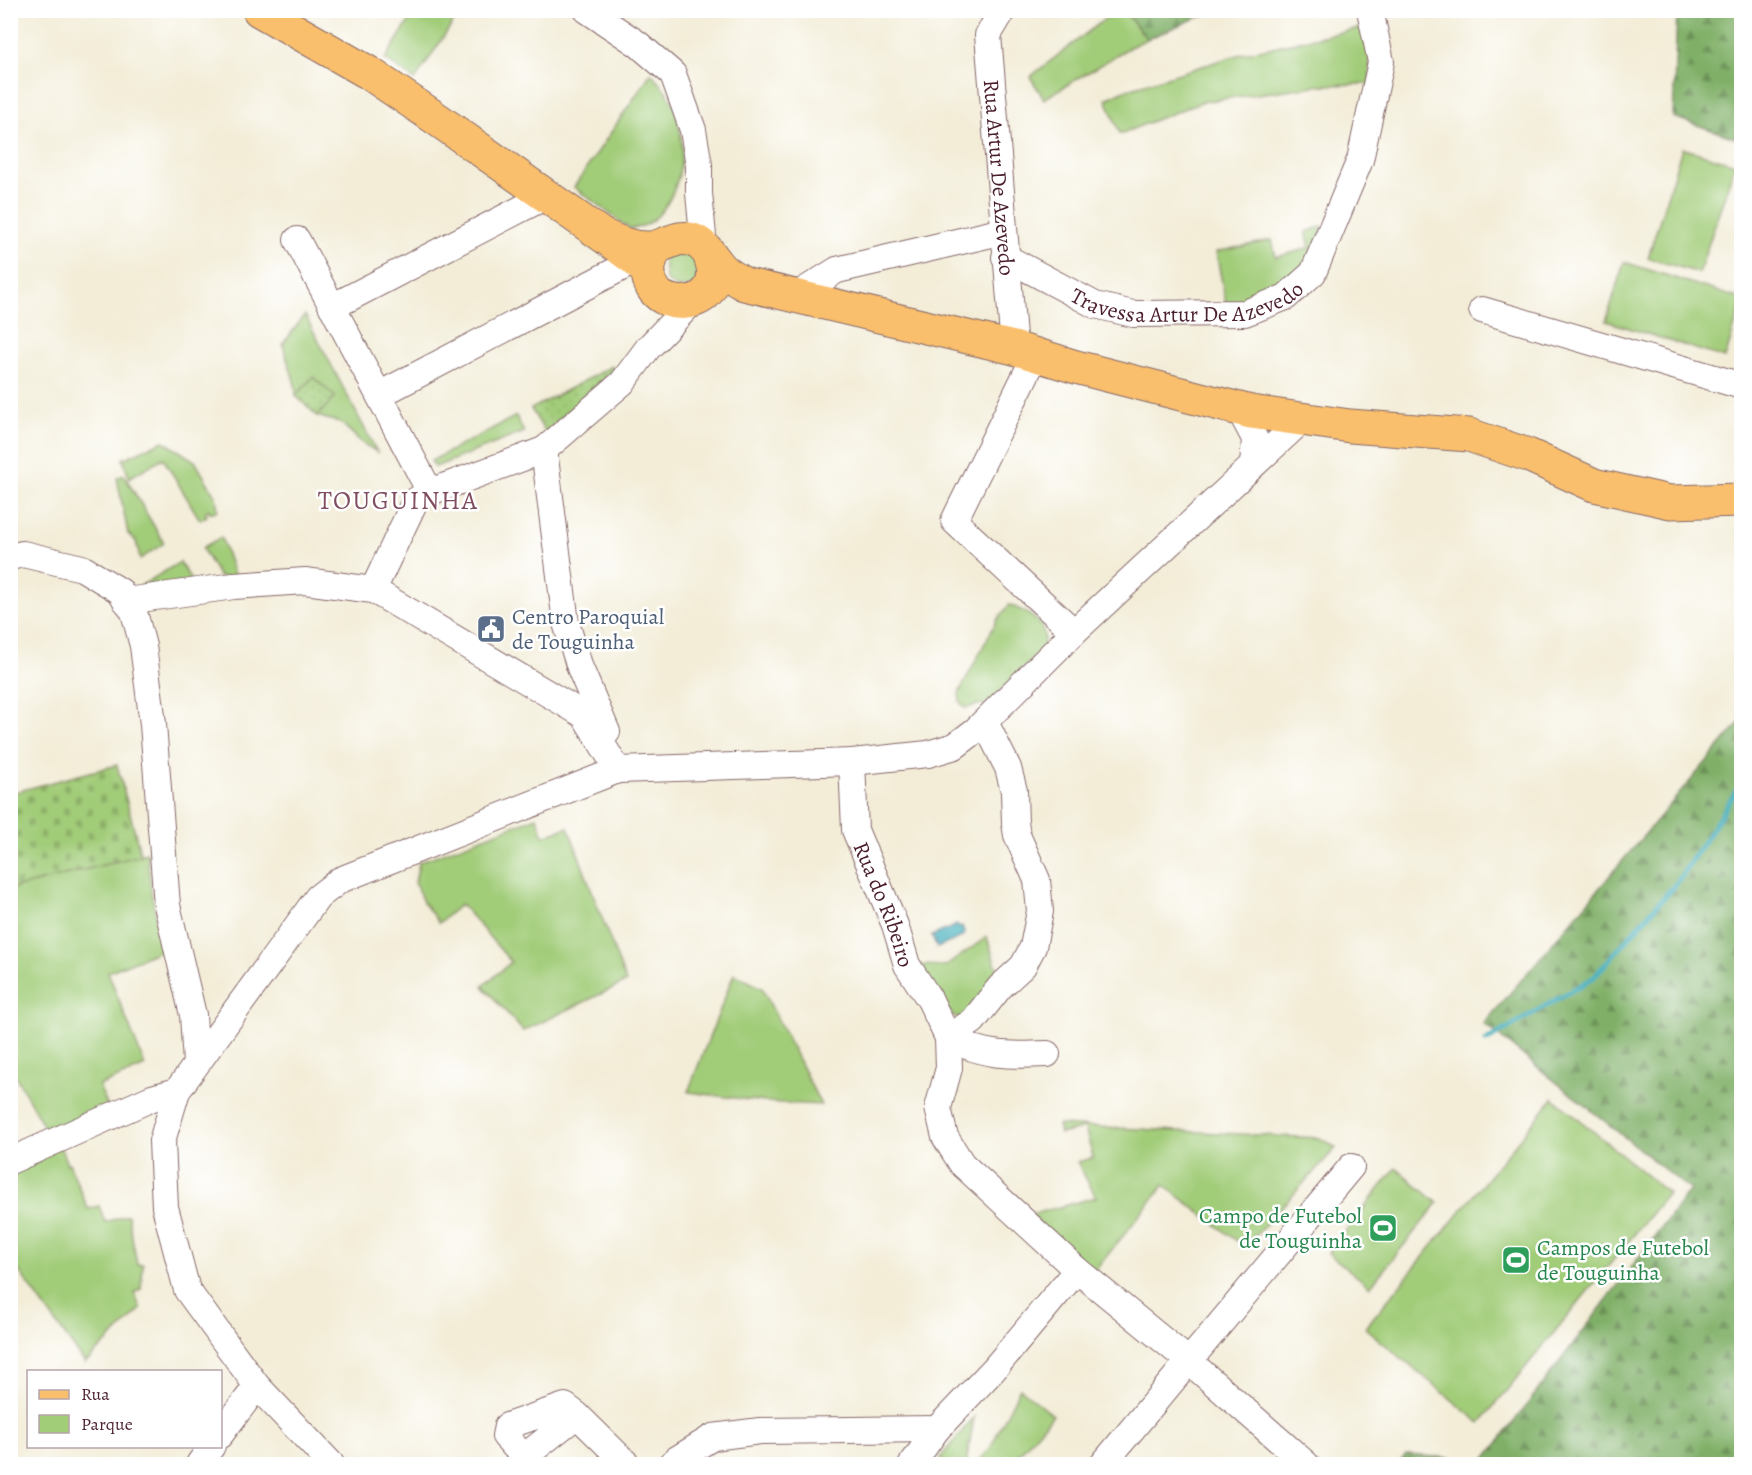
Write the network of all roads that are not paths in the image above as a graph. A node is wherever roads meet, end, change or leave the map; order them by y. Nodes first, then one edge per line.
1 (259, 10) edge
2 (587, 10) edge
3 (1003, 10) edge
4 (1370, 10) edge
5 (295, 19) edge
6 (699, 193) junction
7 (546, 196) junction
8 (1004, 231) junction
9 (297, 240) dead end
10 (707, 251) junction
11 (1005, 257) junction
12 (655, 262) junction
13 (744, 284) junction
14 (797, 295) junction
15 (697, 300) junction
16 (332, 307) junction
17 (1482, 310) dead end
18 (648, 348) junction
19 (1025, 351) junction
20 (1742, 386) edge
21 (379, 395) junction
22 (1239, 409) junction
23 (1303, 419) junction
24 (544, 450) junction
25 (1253, 465) junction
26 (430, 492) junction
27 (1742, 492) edge
28 (1742, 500) edge
29 (1685, 501) junction
30 (10, 557) edge
31 (373, 590) junction
32 (126, 601) junction
33 (1074, 632) junction
34 (985, 722) junction
35 (852, 762) junction
36 (618, 770) junction
37 (948, 1038) junction
38 (1047, 1054) dead end
39 (196, 1064) junction
40 (177, 1091) junction
41 (10, 1161) edge
42 (1351, 1167) dead end
43 (1077, 1270) junction
44 (1190, 1362) junction
45 (257, 1386) junction
46 (577, 1415) dead end
47 (937, 1429) junction
48 (222, 1432) edge
49 (211, 1448) edge
50 (1298, 1462) edge
51 (199, 1464) edge
52 (331, 1464) edge
53 (627, 1464) edge
54 (670, 1464) edge
55 (912, 1464) edge
56 (1103, 1464) edge

1 - 5 main road
2 - 6 street
3 - 8 street, Rua Artur De Azevedo
4 - 11 street, Travessa Artur De Azevedo
5 - 7 main road
6 - 10 street
6 - 12 street
7 - 12 main road
7 - 16 street
8 - 11 street, Rua Artur De Azevedo
8 - 14 street
9 - 16 street
10 - 12 main road
10 - 13 main road
10 - 15 main road
11 - 19 street, Rua Artur De Azevedo
12 - 15 main road
12 - 18 street
12 - 21 street
13 - 14 main road
13 - 15 main road
14 - 19 main road
15 - 18 street
16 - 21 street
17 - 20 street
18 - 24 street
19 - 22 main road
19 - 33 street
21 - 26 street
22 - 23 main road
22 - 25 street
23 - 25 street
23 - 29 main road
24 - 26 street
24 - 36 street
25 - 33 street
26 - 31 street
27 - 29 main road
28 - 29 main road
30 - 32 street
31 - 32 street
31 - 36 street
32 - 39 street
33 - 34 street
34 - 35 street
34 - 37 street
35 - 36 street
35 - 37 street, Rua do Ribeiro
36 - 39 street
37 - 38 street
37 - 43 street, Rua do Ribeiro
39 - 40 street
40 - 41 street
40 - 45 street
42 - 44 street
43 - 44 street, Rua do Ribeiro
43 - 47 street
44 - 50 street, Rua do Ribeiro
44 - 56 street
45 - 48 street
45 - 52 street
46 - 53 street
47 - 54 street
47 - 55 street
49 - 51 street

